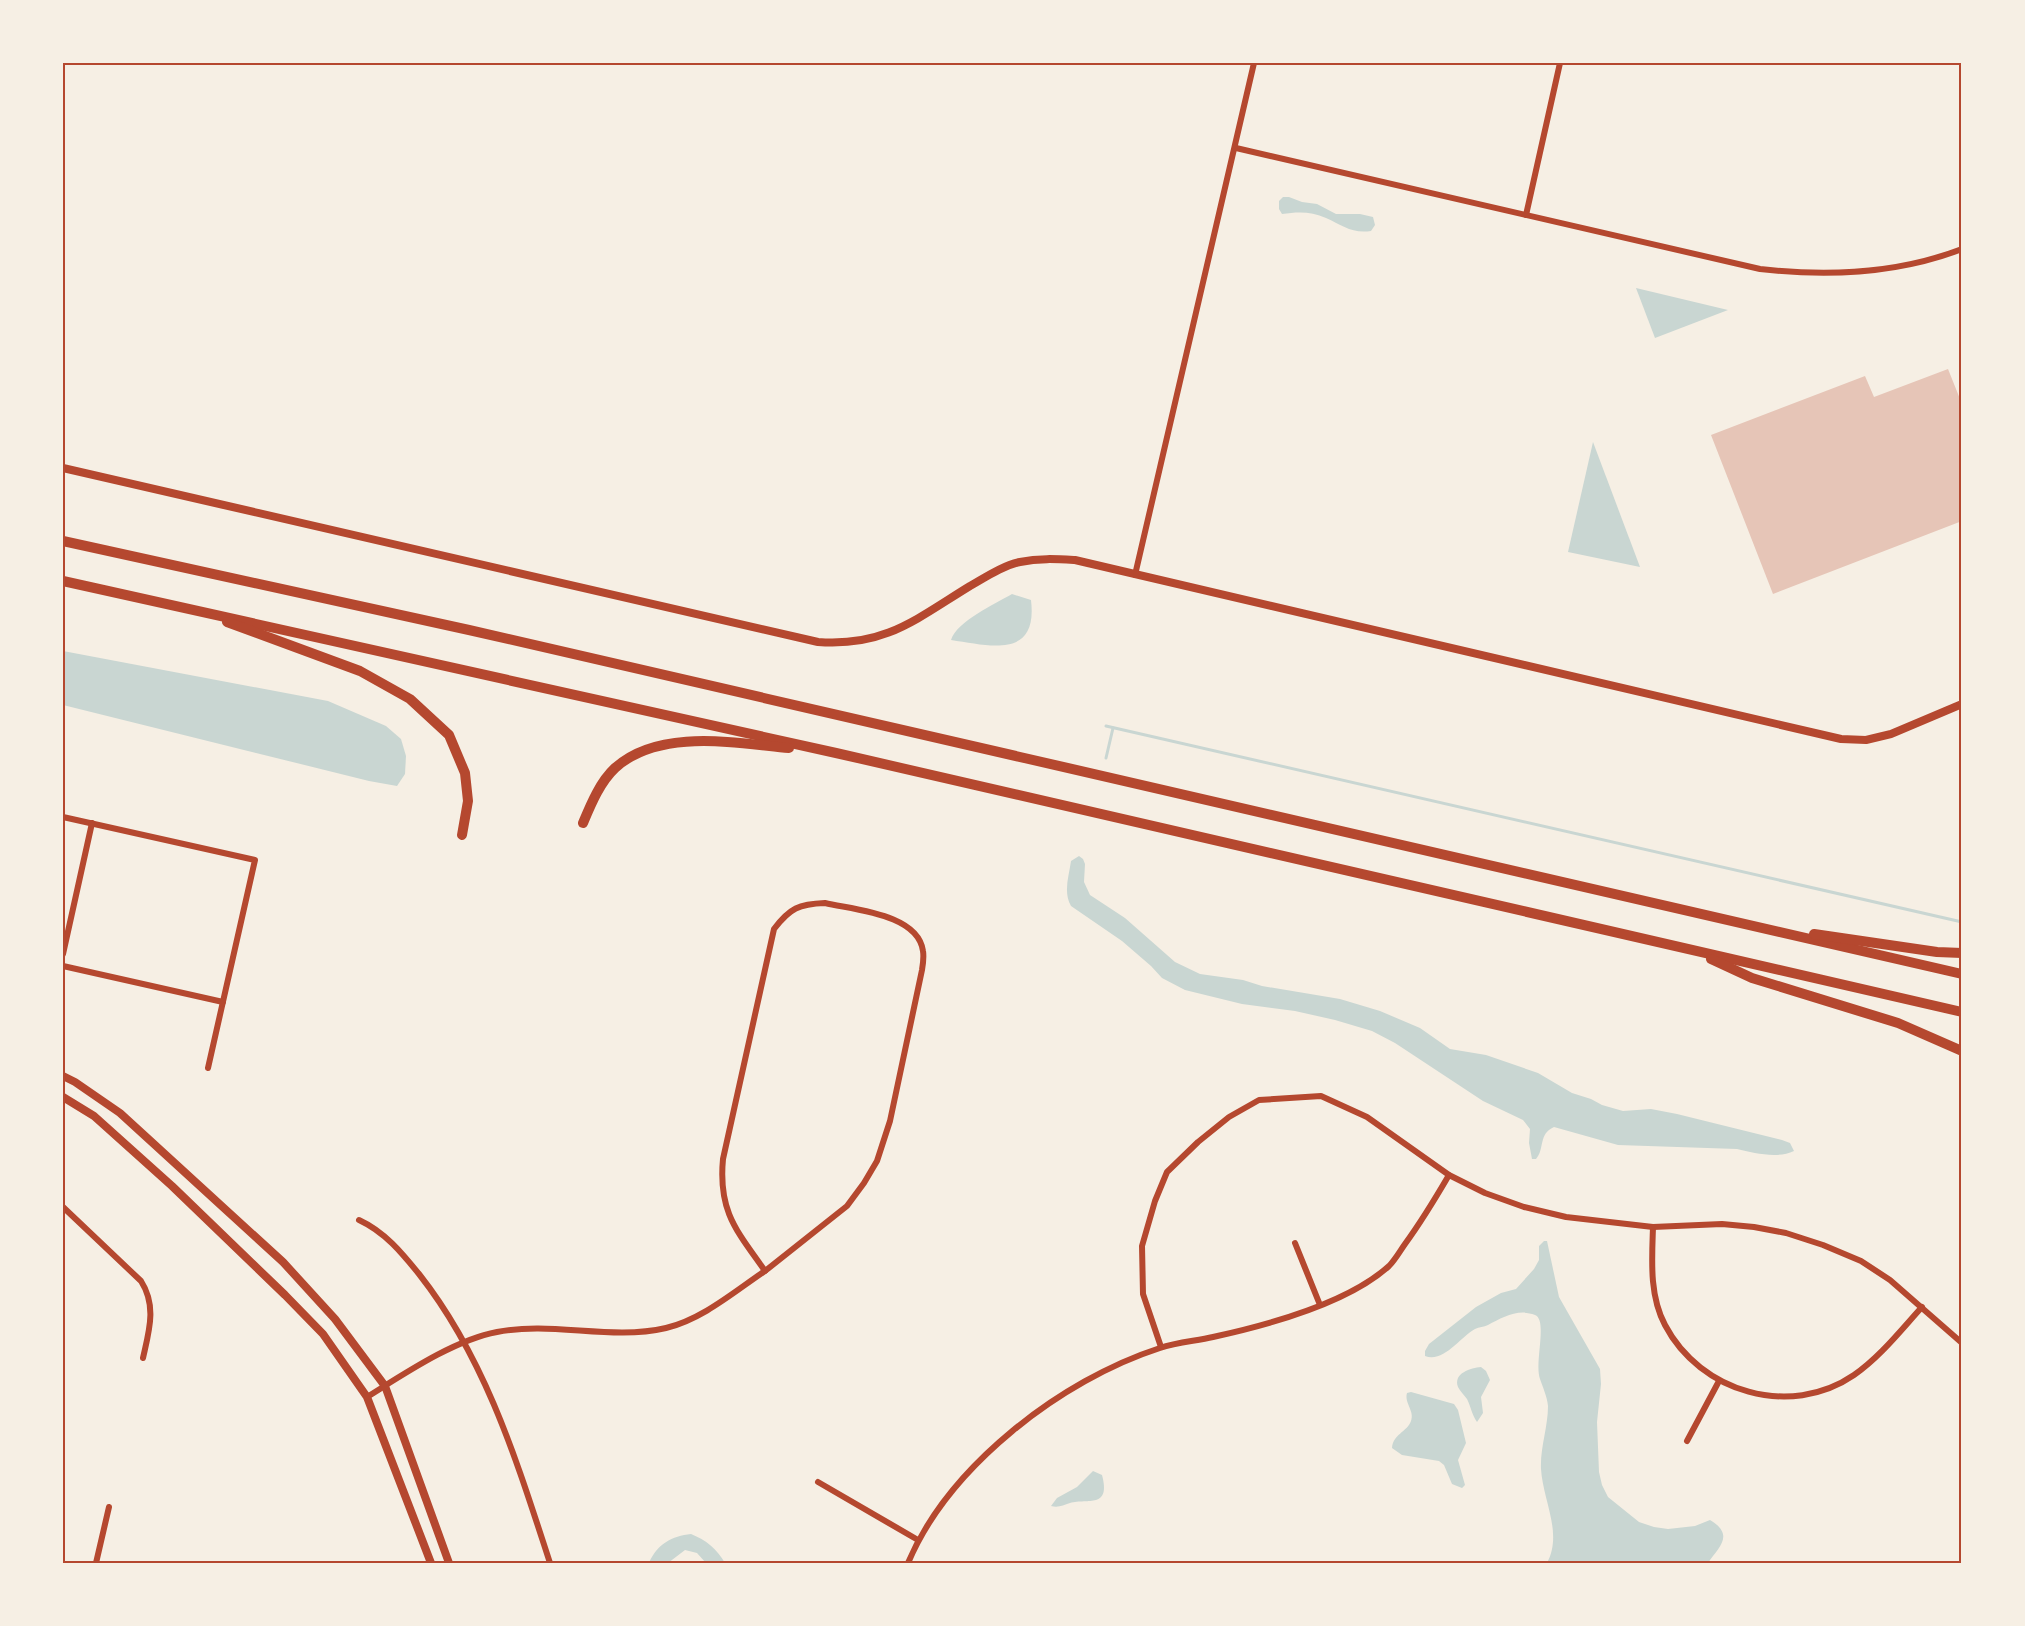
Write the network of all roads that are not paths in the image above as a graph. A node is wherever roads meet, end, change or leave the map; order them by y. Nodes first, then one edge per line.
1 (1254, 63) edge
2 (1560, 63) edge
3 (1236, 148) junction
4 (1526, 215) junction
5 (1962, 249) edge
6 (63, 468) edge
7 (63, 541) edge
8 (1135, 575) junction
9 (63, 580) edge
10 (181, 606) junction
11 (1962, 704) edge
12 (836, 753) junction
13 (63, 817) edge
14 (92, 823) junction
15 (583, 824) dead end
16 (462, 835) dead end
17 (1735, 922) junction
18 (1692, 950) junction
19 (1962, 953) edge
20 (63, 954) edge
21 (63, 966) edge
22 (1962, 974) edge
23 (223, 1002) junction
24 (1962, 1012) edge
25 (1962, 1051) edge
26 (208, 1068) dead end
27 (63, 1076) edge
28 (63, 1097) edge
29 (1449, 1175) junction
30 (63, 1207) edge
31 (359, 1220) dead end
32 (1653, 1227) junction
33 (1295, 1243) dead end
34 (765, 1270) junction
35 (1320, 1305) junction
36 (1922, 1307) junction
37 (463, 1342) junction
38 (1962, 1343) edge
39 (1161, 1347) junction
40 (143, 1358) dead end
41 (1719, 1381) junction
42 (385, 1386) junction
43 (367, 1397) junction
44 (1687, 1441) dead end
45 (818, 1482) dead end
46 (109, 1507) dead end
47 (918, 1540) junction
48 (96, 1563) edge
49 (431, 1563) edge
50 (449, 1563) edge
51 (550, 1563) edge
52 (908, 1563) edge

1 - 3 street
2 - 4 street
3 - 4 street
3 - 8 street
4 - 5 street
6 - 8 street
7 - 17 highway
8 - 11 street
9 - 10 highway
10 - 12 highway
10 - 16 highway
12 - 15 highway
12 - 18 highway
13 - 14 street
14 - 20 street
14 - 23 street
17 - 19 highway
17 - 22 highway
18 - 24 highway
18 - 25 highway
21 - 23 street
23 - 26 street
27 - 42 street
28 - 43 street
29 - 32 street
29 - 35 street
29 - 39 street
30 - 40 street
31 - 37 street
32 - 36 street
32 - 41 street
33 - 35 street
34 - 34 street
34 - 37 street
35 - 39 street
36 - 38 street
36 - 41 street
37 - 42 street
37 - 51 street
39 - 47 street
41 - 44 street
42 - 43 street
42 - 50 street
43 - 49 street
45 - 47 street
46 - 48 street
47 - 52 street

